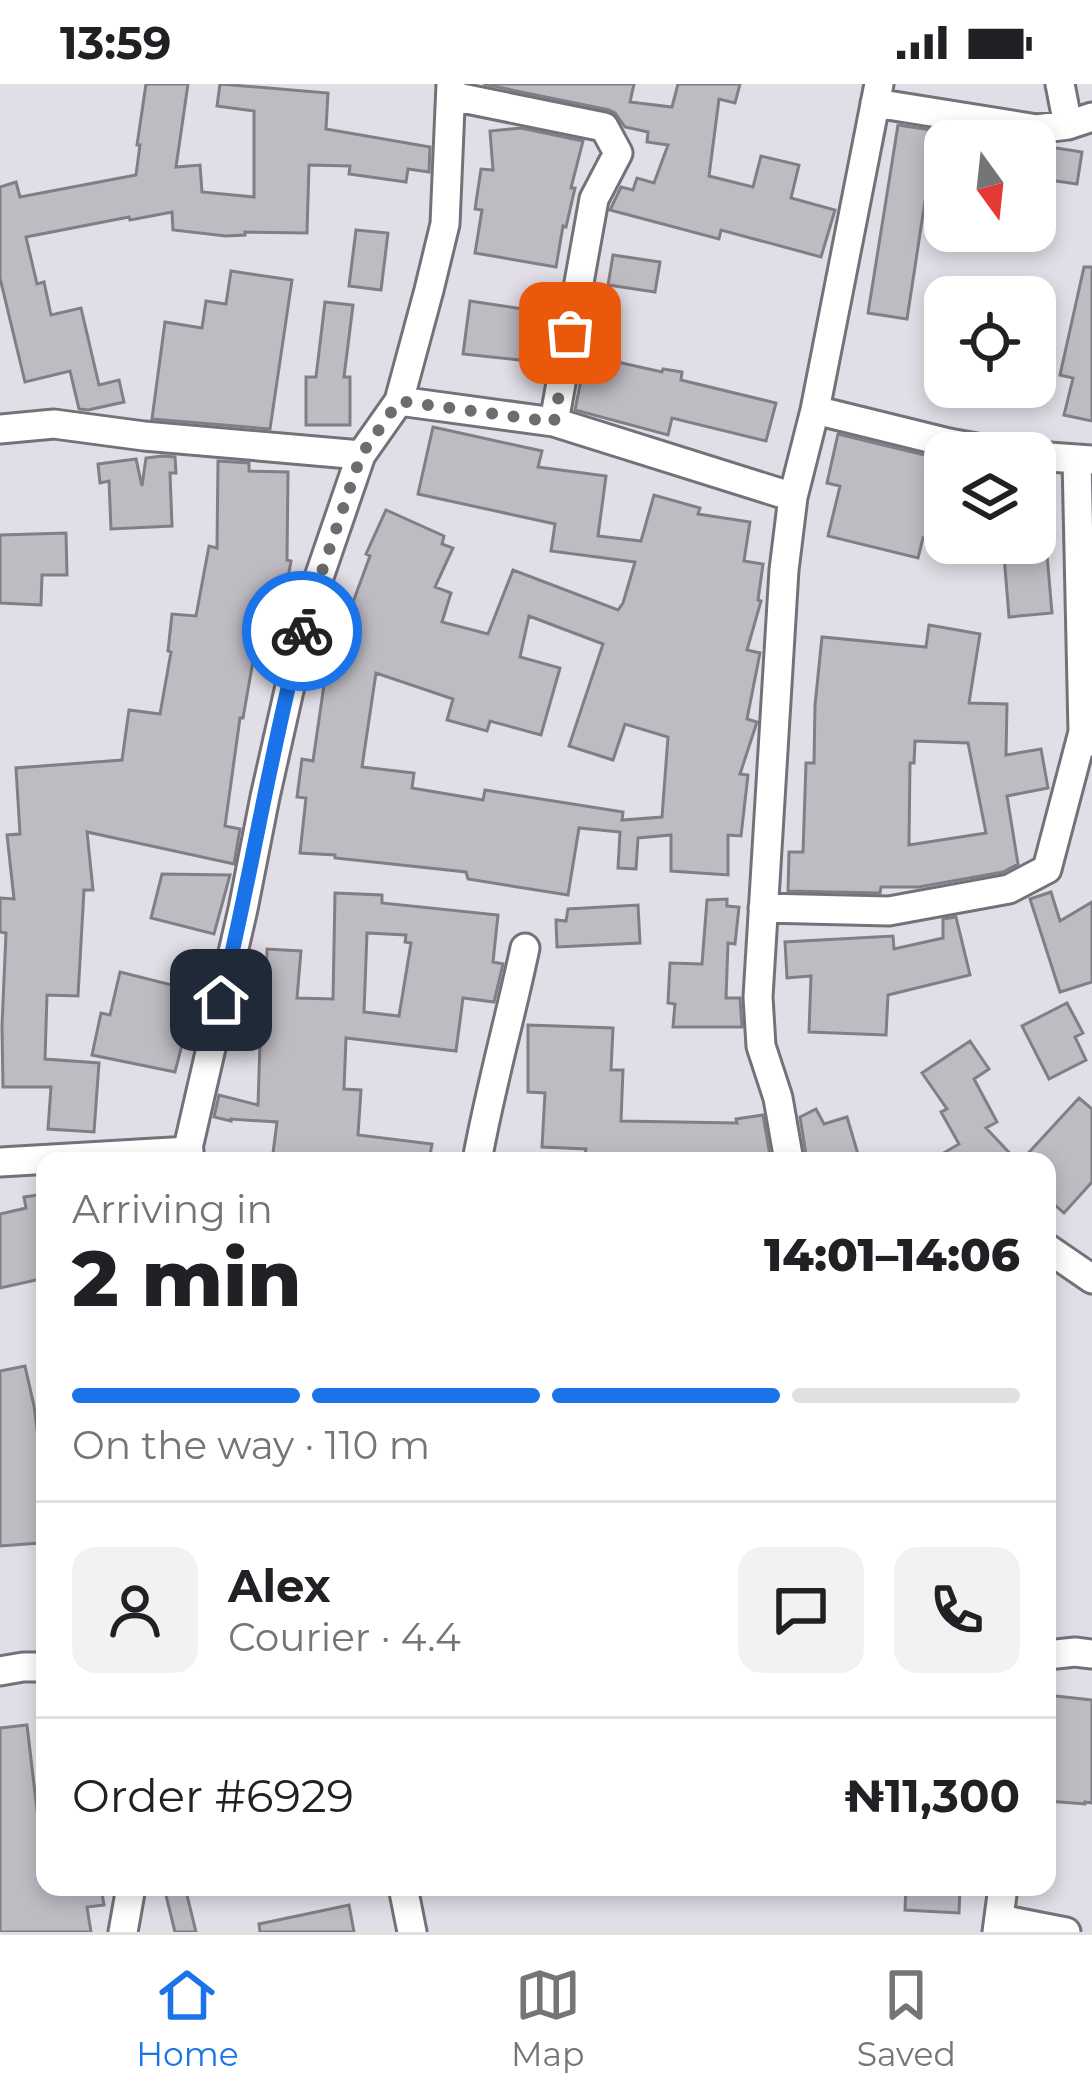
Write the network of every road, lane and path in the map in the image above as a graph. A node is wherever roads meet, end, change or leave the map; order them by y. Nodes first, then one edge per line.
1 (1060, 84) edge
2 (452, 90) edge
3 (877, 93) edge
4 (1080, 121) edge
5 (399, 401) junction
6 (815, 410) junction
7 (554, 422) junction
8 (0, 429) edge
9 (924, 437) edge
10 (361, 455) junction
11 (1084, 460) edge
12 (793, 496) junction
13 (1087, 737) edge
14 (764, 908) junction
15 (526, 948) dead end
16 (188, 1152) edge
17 (479, 1152) edge
18 (787, 1152) edge
19 (36, 1161) edge
20 (0, 1162) edge
21 (1056, 1253) edge
22 (1092, 1279) edge
23 (1056, 1654) edge
24 (1092, 1654) edge
25 (129, 1896) edge
26 (405, 1896) edge
27 (999, 1925) edge
28 (123, 1932) edge
29 (412, 1932) edge
30 (1066, 1932) edge

1 - 4 street
2 - 5 street
2 - 7 street
3 - 4 street
3 - 6 street
5 - 7 street
5 - 10 street
6 - 9 street
6 - 12 street
7 - 12 street
8 - 10 street
10 - 16 street
11 - 13 street
12 - 14 street
13 - 14 street
14 - 18 street
15 - 17 street
19 - 20 street
21 - 22 street
23 - 24 street
25 - 28 street
26 - 29 street
27 - 30 street

